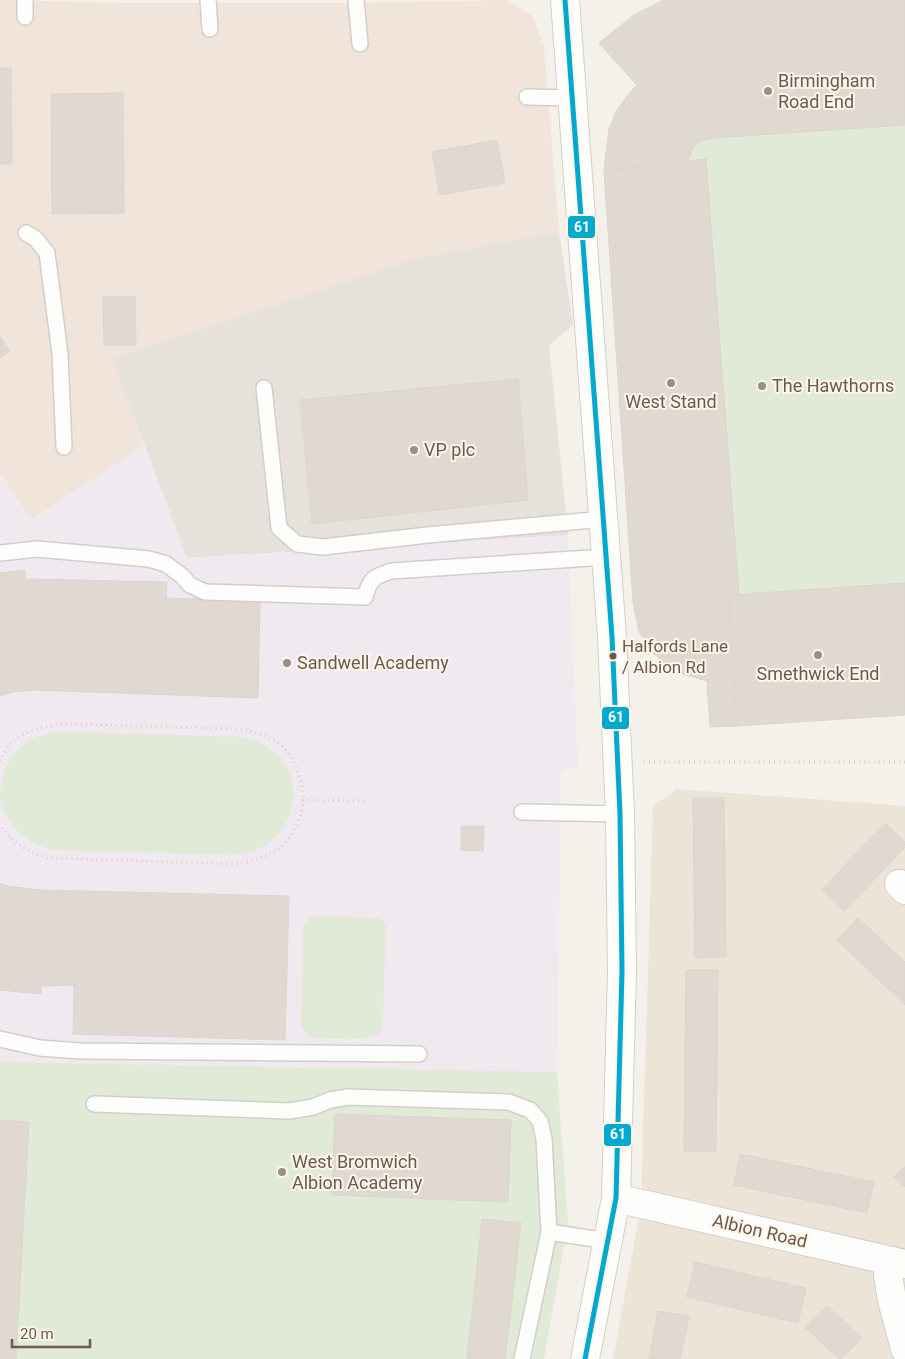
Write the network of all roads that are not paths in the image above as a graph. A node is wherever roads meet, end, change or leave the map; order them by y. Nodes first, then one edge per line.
1 (25, 0) edge
2 (208, 0) edge
3 (356, 0) edge
4 (565, 0) edge
5 (25, 17) dead end
6 (210, 29) dead end
7 (360, 44) dead end
8 (527, 97) dead end
9 (572, 98) junction
10 (26, 233) dead end
11 (264, 388) dead end
12 (64, 447) dead end
13 (604, 519) junction
14 (0, 553) edge
15 (606, 558) junction
16 (522, 812) dead end
17 (620, 814) junction
18 (0, 1039) edge
19 (419, 1054) dead end
20 (94, 1104) dead end
21 (616, 1198) junction
22 (549, 1232) junction
23 (608, 1241) junction
24 (899, 1262) edge
25 (905, 1349) edge
26 (522, 1359) edge
27 (586, 1359) edge

1 - 5 lane
2 - 6 lane
3 - 7 lane
4 - 9 street
8 - 9 lane
9 - 13 street
10 - 12 lane
11 - 13 lane
13 - 15 street
14 - 15 lane
15 - 17 street
16 - 17 lane
17 - 21 street
18 - 19 lane
20 - 22 lane
21 - 23 street
21 - 24 street, Albion Road
22 - 23 lane
22 - 26 lane
23 - 27 street
24 - 25 street

